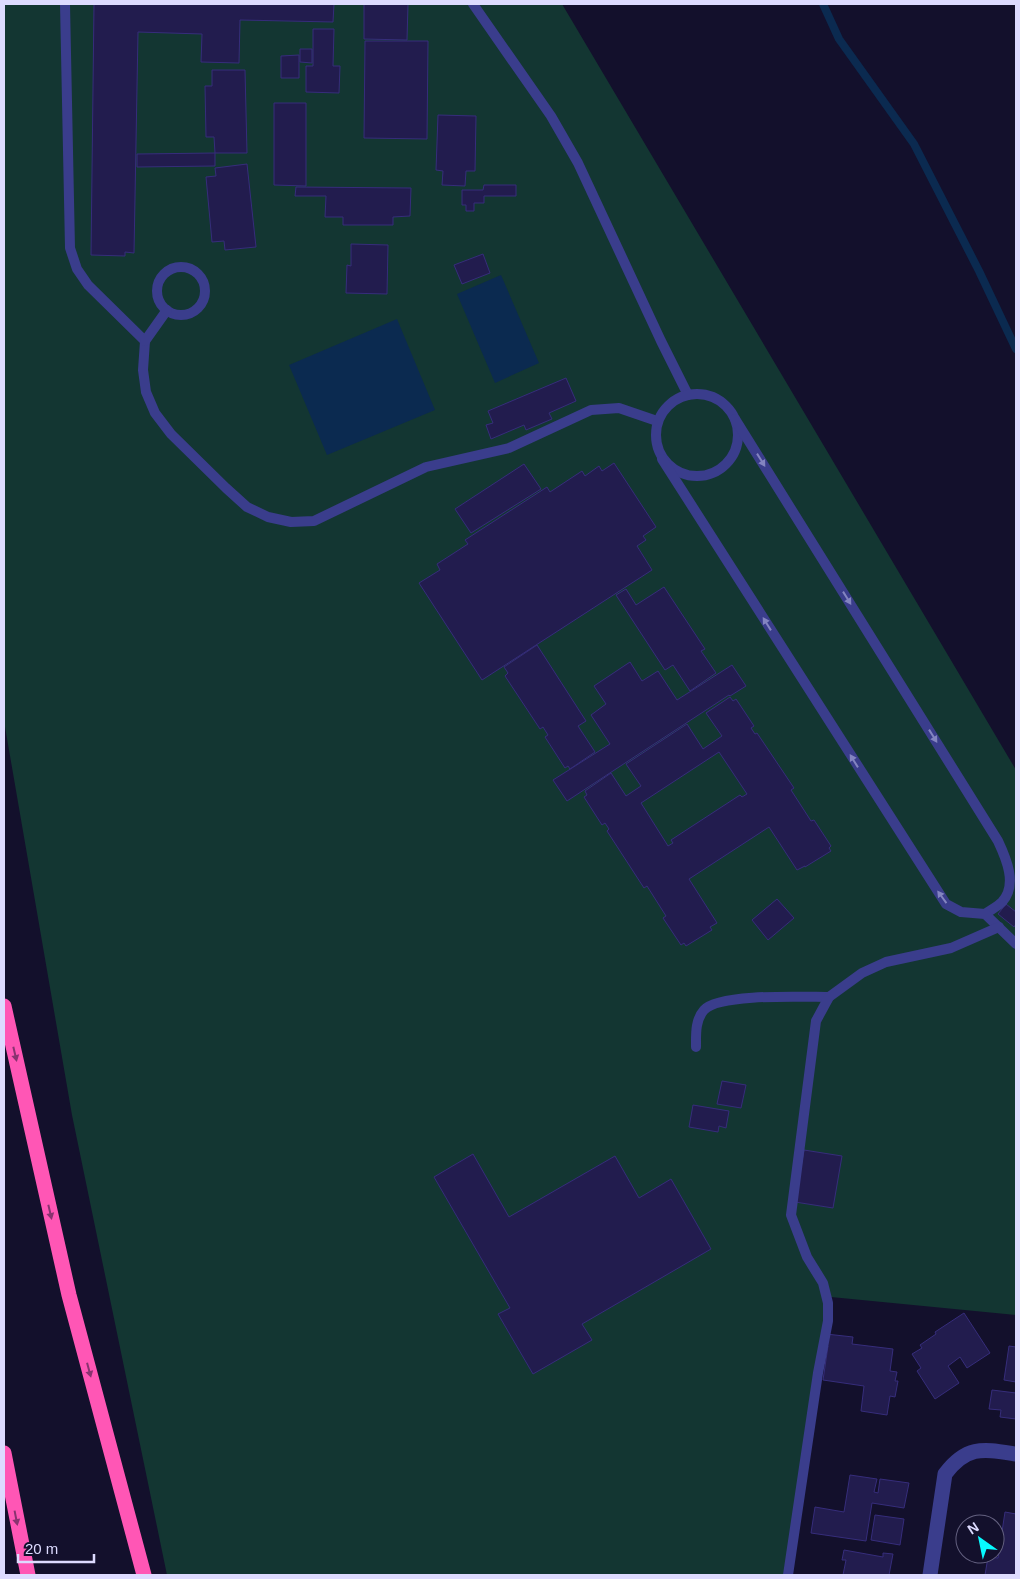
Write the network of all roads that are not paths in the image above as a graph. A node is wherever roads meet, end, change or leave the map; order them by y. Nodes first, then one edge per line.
1 (65, 4) edge
2 (473, 4) edge
3 (167, 310) junction
4 (145, 340) junction
5 (688, 395) junction
6 (735, 419) junction
7 (658, 421) junction
8 (662, 459) junction
9 (985, 914) junction
10 (999, 927) junction
11 (1016, 944) edge
12 (829, 997) junction
13 (4, 1006) edge
14 (696, 1047) dead end
15 (4, 1453) edge
16 (1016, 1454) edge
17 (28, 1575) edge
18 (144, 1575) edge
19 (788, 1575) edge
20 (930, 1575) edge

1 - 4 lane
2 - 5 lane
3 - 3 lane
3 - 4 lane
4 - 7 lane
5 - 6 lane
5 - 7 lane
6 - 8 lane
6 -> 9 lane
7 - 8 lane
9 -> 8 lane
9 - 10 lane
10 - 11 lane
10 - 12 lane
12 - 14 lane
12 - 19 lane
13 -> 18 highway
15 -> 17 highway
16 - 20 street

